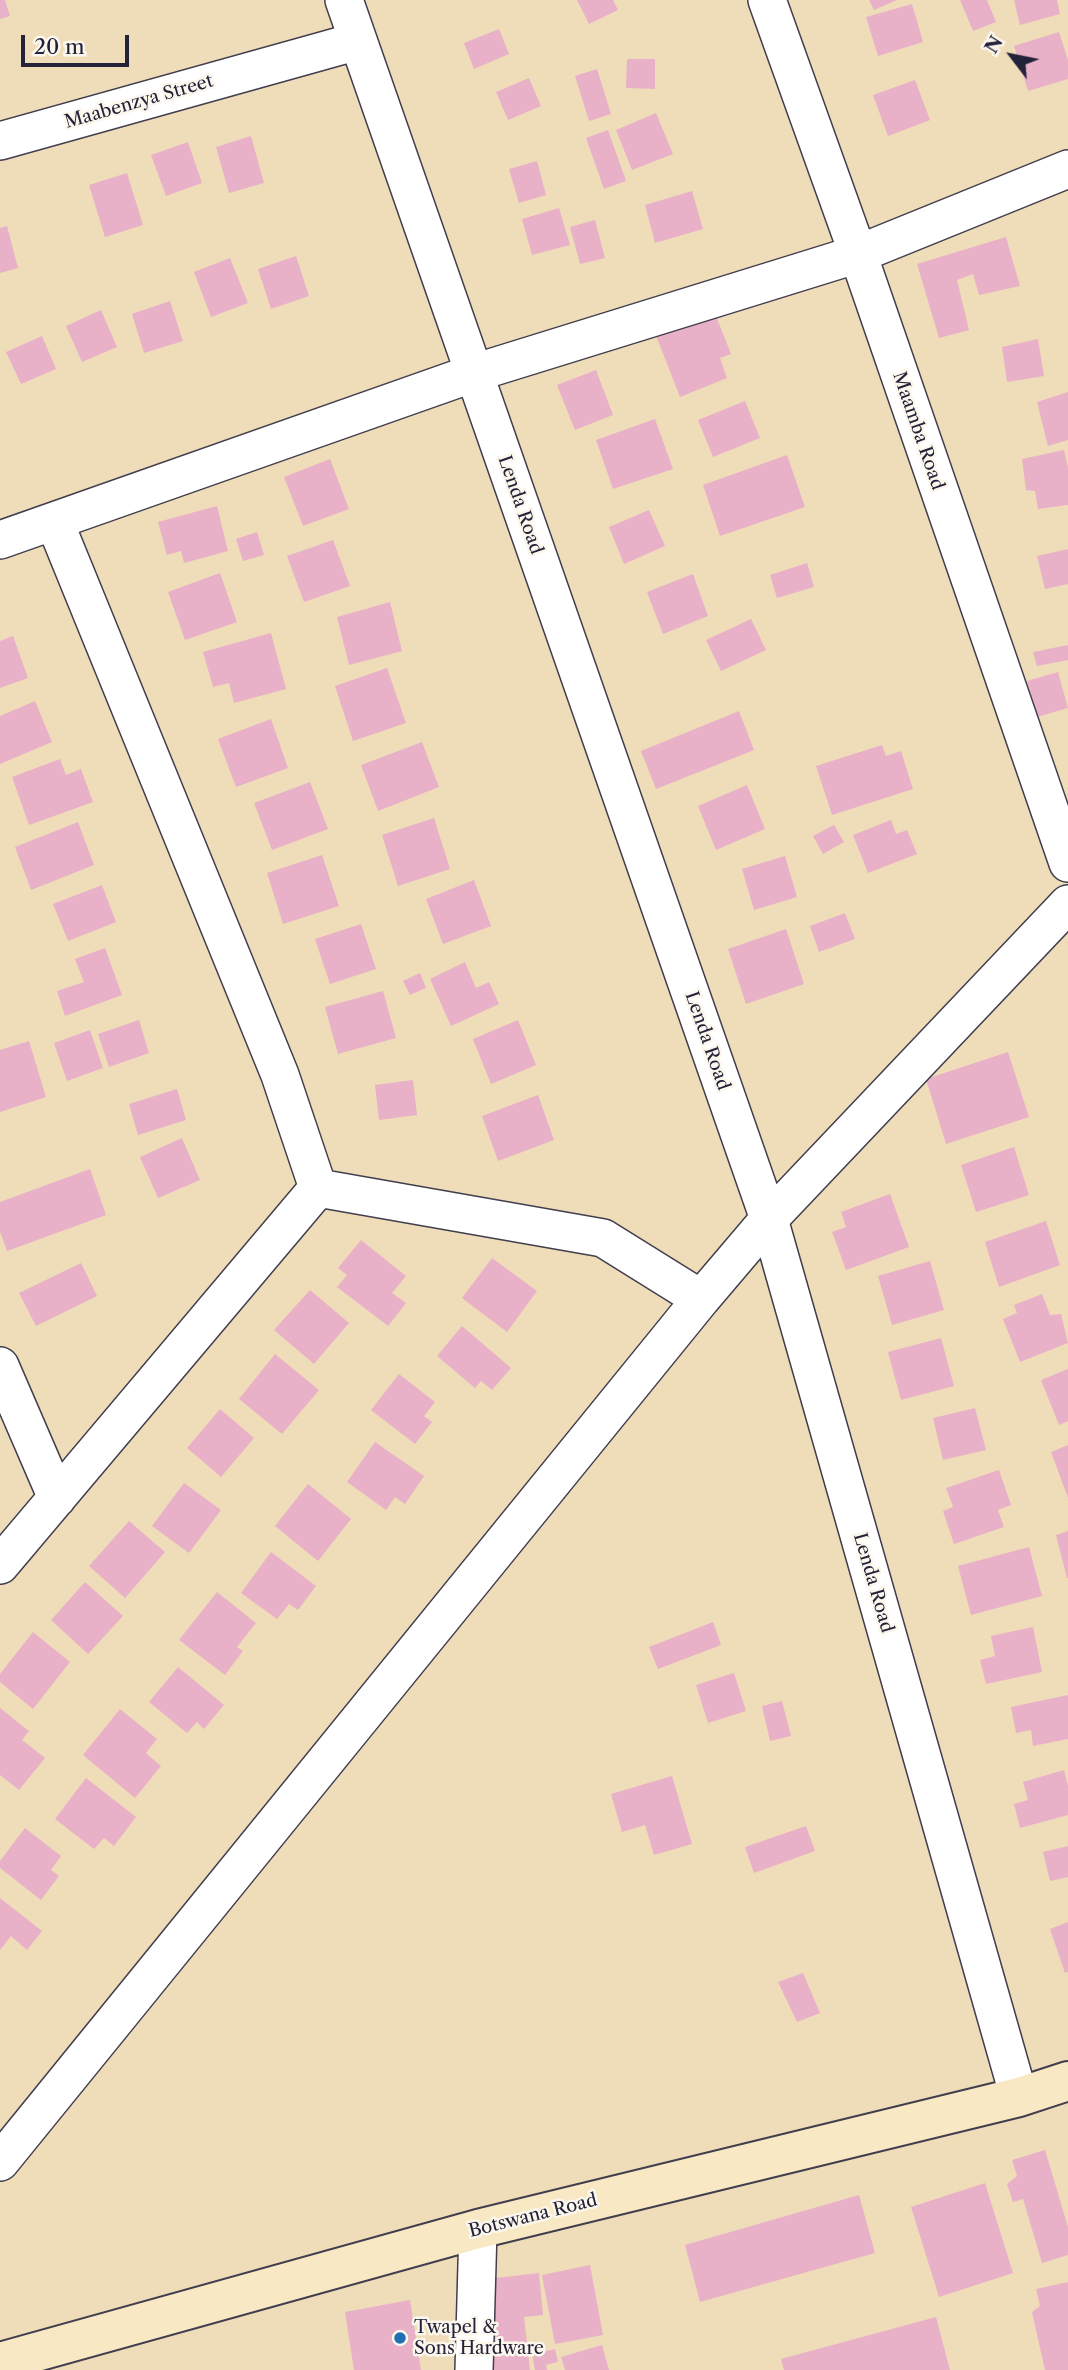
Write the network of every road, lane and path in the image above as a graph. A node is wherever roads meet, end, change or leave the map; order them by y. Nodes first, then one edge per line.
1 (344, 0) edge
2 (767, 0) edge
3 (358, 41) junction
4 (0, 141) edge
5 (1068, 169) edge
6 (858, 254) junction
7 (474, 373) junction
8 (55, 523) junction
9 (0, 540) edge
10 (1068, 863) edge
11 (1068, 904) edge
12 (317, 1188) junction
13 (769, 1219) junction
14 (701, 1299) junction
15 (0, 1366) edge
16 (57, 1498) junction
17 (0, 1565) edge
18 (1068, 2081) edge
19 (1019, 2097) junction
20 (0, 2162) edge
21 (478, 2229) junction
22 (0, 2362) edge
23 (474, 2370) edge

1 - 3 street, Lenda Road
2 - 6 street, Maamba Road
3 - 4 street, Maabenzya Street
3 - 7 street, Lenda Road
5 - 6 street
6 - 7 street
6 - 10 street, Maamba Road
7 - 8 street
7 - 13 street, Lenda Road
8 - 9 street
8 - 12 street
11 - 13 street
12 - 14 street
12 - 16 street
13 - 14 street
13 - 19 street, Lenda Road
14 - 20 street
15 - 16 street
16 - 17 street
18 - 19 street, Botswana Road
19 - 21 street, Botswana Road
21 - 22 street, Botswana Road
21 - 23 street

